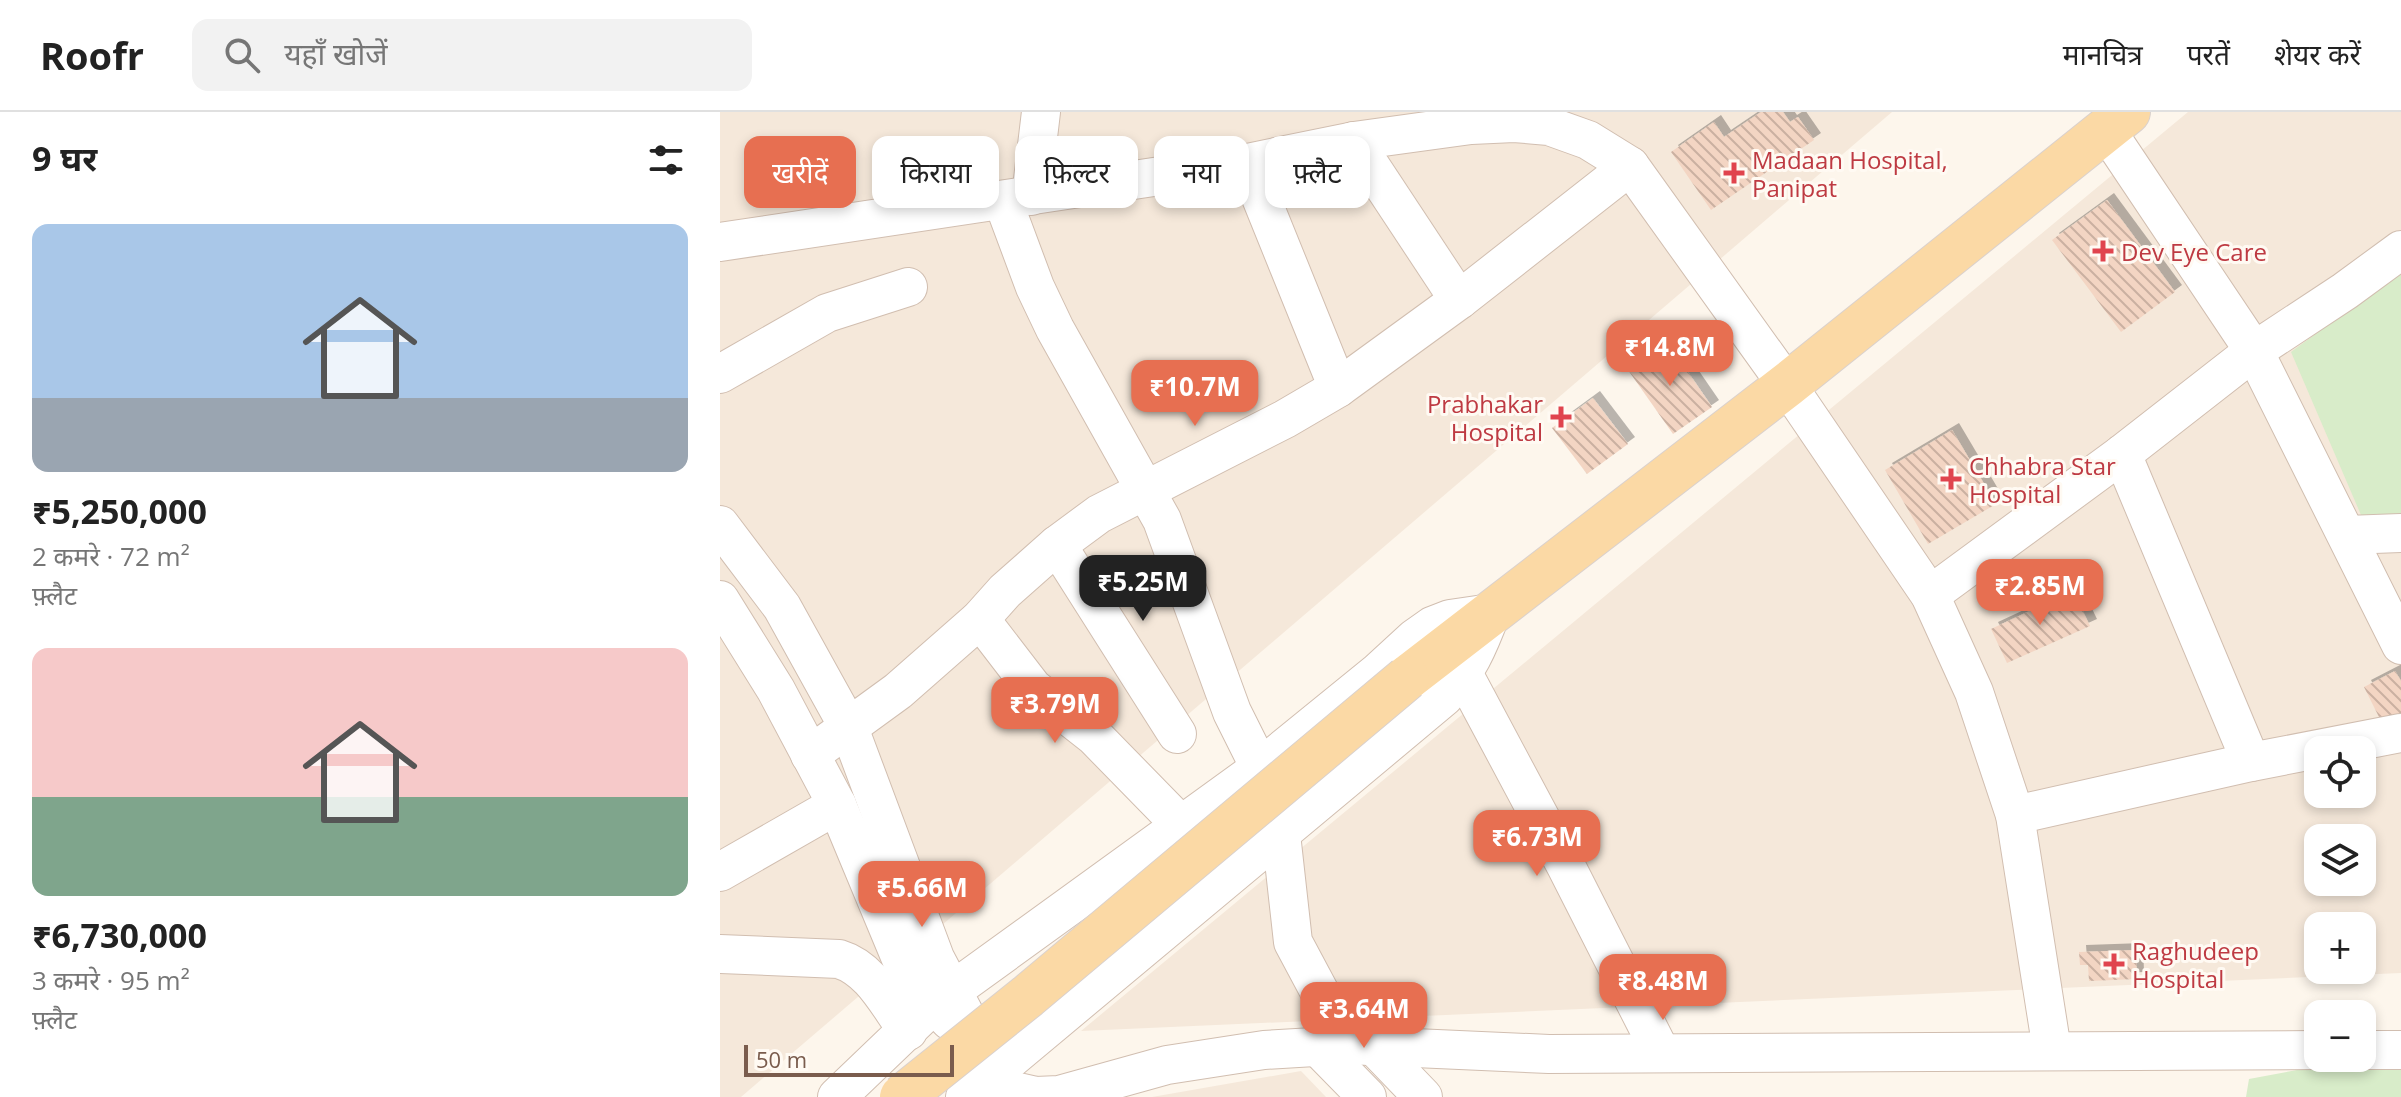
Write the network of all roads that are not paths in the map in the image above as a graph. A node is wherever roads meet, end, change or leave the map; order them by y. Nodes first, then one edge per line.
1 (1041, 112) edge
2 (2117, 121) edge
3 (1034, 136) edge
4 (1370, 139) edge
5 (1370, 165) edge
6 (1630, 166) junction
7 (1249, 168) edge
8 (1015, 198) edge
9 (1019, 208) edge
10 (720, 242) edge
11 (2401, 250) edge
12 (908, 287) dead end
13 (1459, 300) junction
14 (2254, 351) junction
15 (720, 374) edge
16 (1787, 385) junction
17 (1338, 388) junction
18 (2122, 454) junction
19 (1145, 489) junction
20 (720, 525) edge
21 (2401, 533) edge
22 (2347, 535) junction
23 (1057, 545) junction
24 (1930, 595) junction
25 (720, 600) edge
26 (1491, 613) junction
27 (980, 619) junction
28 (2401, 645) edge
29 (1464, 675) junction
30 (849, 728) junction
31 (2401, 733) edge
32 (1177, 734) dead end
33 (810, 755) junction
34 (2251, 762) junction
35 (1260, 768) junction
36 (837, 805) junction
37 (2015, 815) junction
38 (1182, 826) junction
39 (1281, 834) junction
40 (720, 872) edge
41 (720, 954) edge
42 (943, 997) junction
43 (908, 1031) junction
44 (1347, 1046) junction
45 (2052, 1050) junction
46 (2304, 1050) edge
47 (2376, 1050) edge
48 (2401, 1050) edge
49 (1661, 1053) junction
50 (993, 1068) junction
51 (837, 1097) edge
52 (902, 1097) edge
53 (965, 1097) edge
54 (1367, 1097) edge
55 (1423, 1097) edge

1 - 3 street
2 - 14 street
2 - 16 main road
4 - 6 street
5 - 13 street
6 - 13 street
6 - 16 street
7 - 17 street
8 - 10 street
9 - 19 street
11 - 14 street
12 - 15 street
13 - 17 street
14 - 18 street
14 - 22 street
16 - 24 street
16 - 26 main road
17 - 19 street
18 - 24 street
18 - 34 street
19 - 23 street
19 - 35 street
20 - 30 street
21 - 22 street
22 - 28 street
23 - 27 street
23 - 32 street
24 - 37 street
25 - 33 street
26 - 29 street
26 - 35 street
26 - 52 main road, bridge
27 - 30 street
27 - 38 street
29 - 39 street
29 - 49 street
30 - 33 street
30 - 42 street
31 - 34 street
33 - 36 street
34 - 37 street
35 - 38 street
36 - 40 street
36 - 42 street
37 - 45 street
38 - 42 street
39 - 44 street
39 - 50 street
41 - 43 street
42 - 43 street
42 - 50 street
43 - 51 street
44 - 49 street
44 - 50 street
44 - 54 street
44 - 55 street
45 - 46 street
45 - 49 street
47 - 48 street
50 - 53 street

